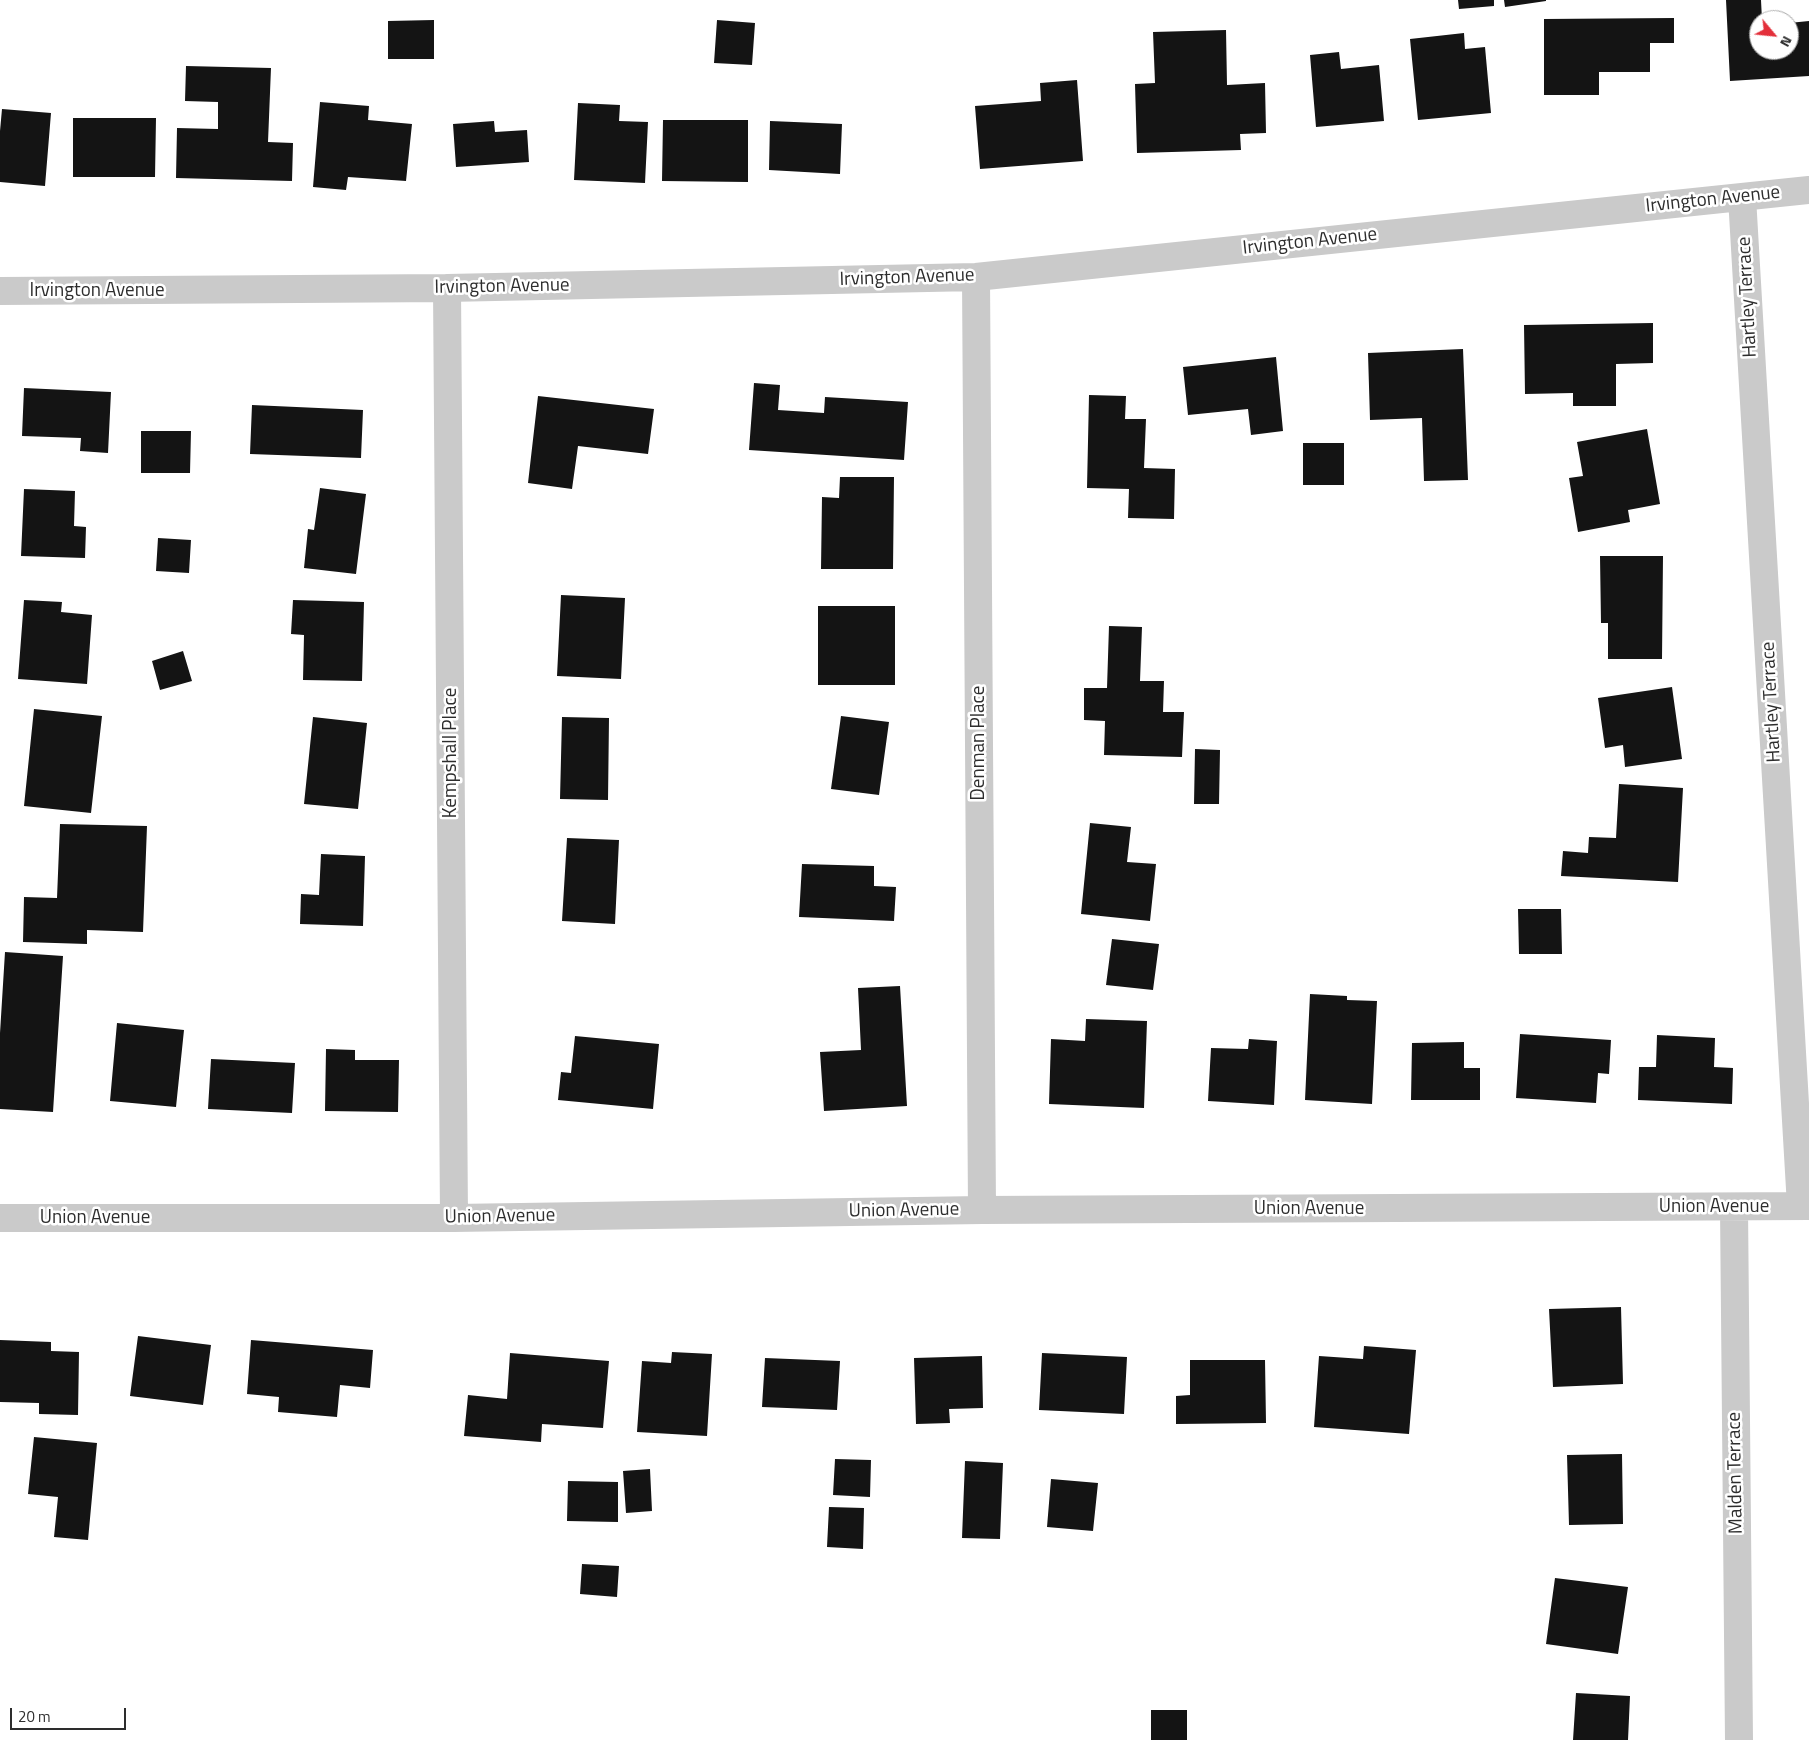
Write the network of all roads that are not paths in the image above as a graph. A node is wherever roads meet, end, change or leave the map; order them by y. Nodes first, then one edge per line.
1 (1809, 190) edge
2 (1742, 197) junction
3 (976, 277) junction
4 (447, 288) junction
5 (0, 292) edge
6 (1805, 1206) edge
7 (1734, 1207) junction
8 (982, 1210) junction
9 (0, 1218) edge
10 (454, 1218) junction
11 (1739, 1740) edge

1 - 2 street, Irvington Avenue
2 - 3 street, Irvington Avenue
2 - 6 street, Hartley Terrace
3 - 4 street, Irvington Avenue
3 - 8 street, Denman Place
4 - 5 street, Irvington Avenue
4 - 10 street, Kempshall Place
6 - 7 street, Union Avenue
7 - 8 street, Union Avenue
7 - 11 street, Malden Terrace
8 - 10 street, Union Avenue
9 - 10 street, Union Avenue

